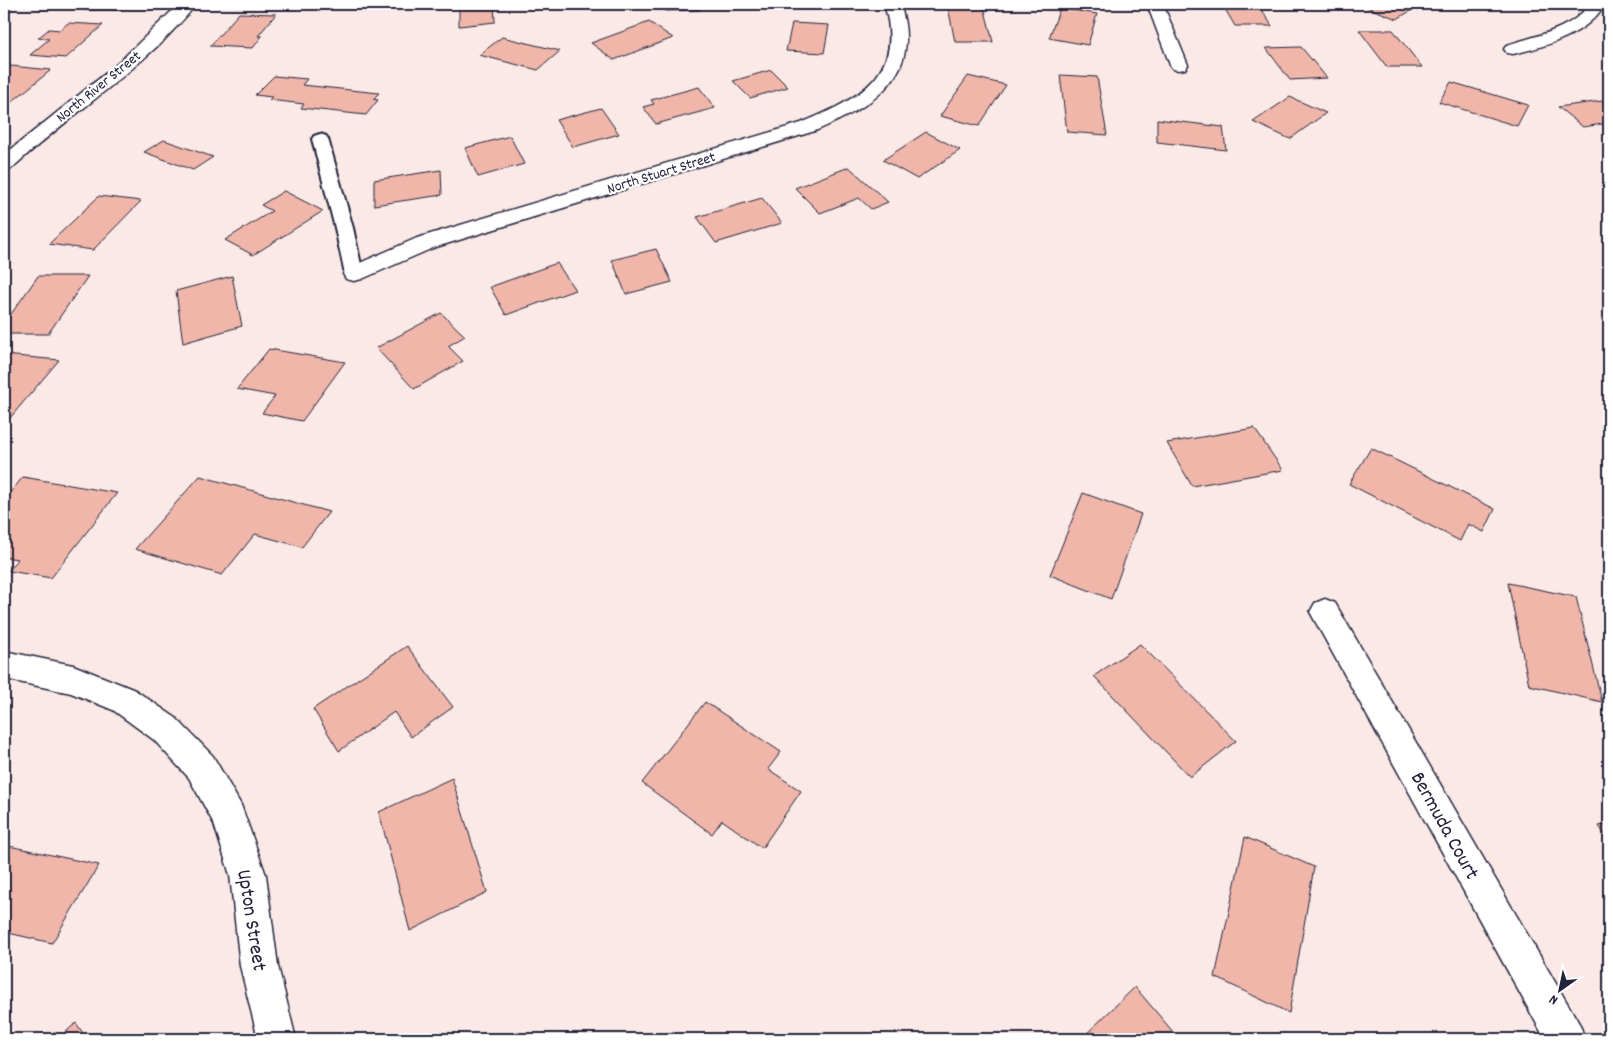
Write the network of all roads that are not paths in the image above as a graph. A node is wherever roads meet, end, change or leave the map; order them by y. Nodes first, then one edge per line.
1 (188, 4) edge
2 (892, 4) edge
3 (1155, 4) edge
4 (1597, 4) edge
5 (1513, 49) dead end
6 (1179, 65) dead end
7 (320, 139) dead end
8 (4, 165) edge
9 (354, 274) joint
10 (1325, 612) dead end
11 (4, 665) edge
12 (277, 1039) edge
13 (1566, 1039) edge

1 - 8 street, North River Street
2 - 9 street, North Stuart Street
3 - 6 street
4 - 5 street
7 - 9 lane
10 - 13 street, Bermuda Court
11 - 12 street, Upton Street

